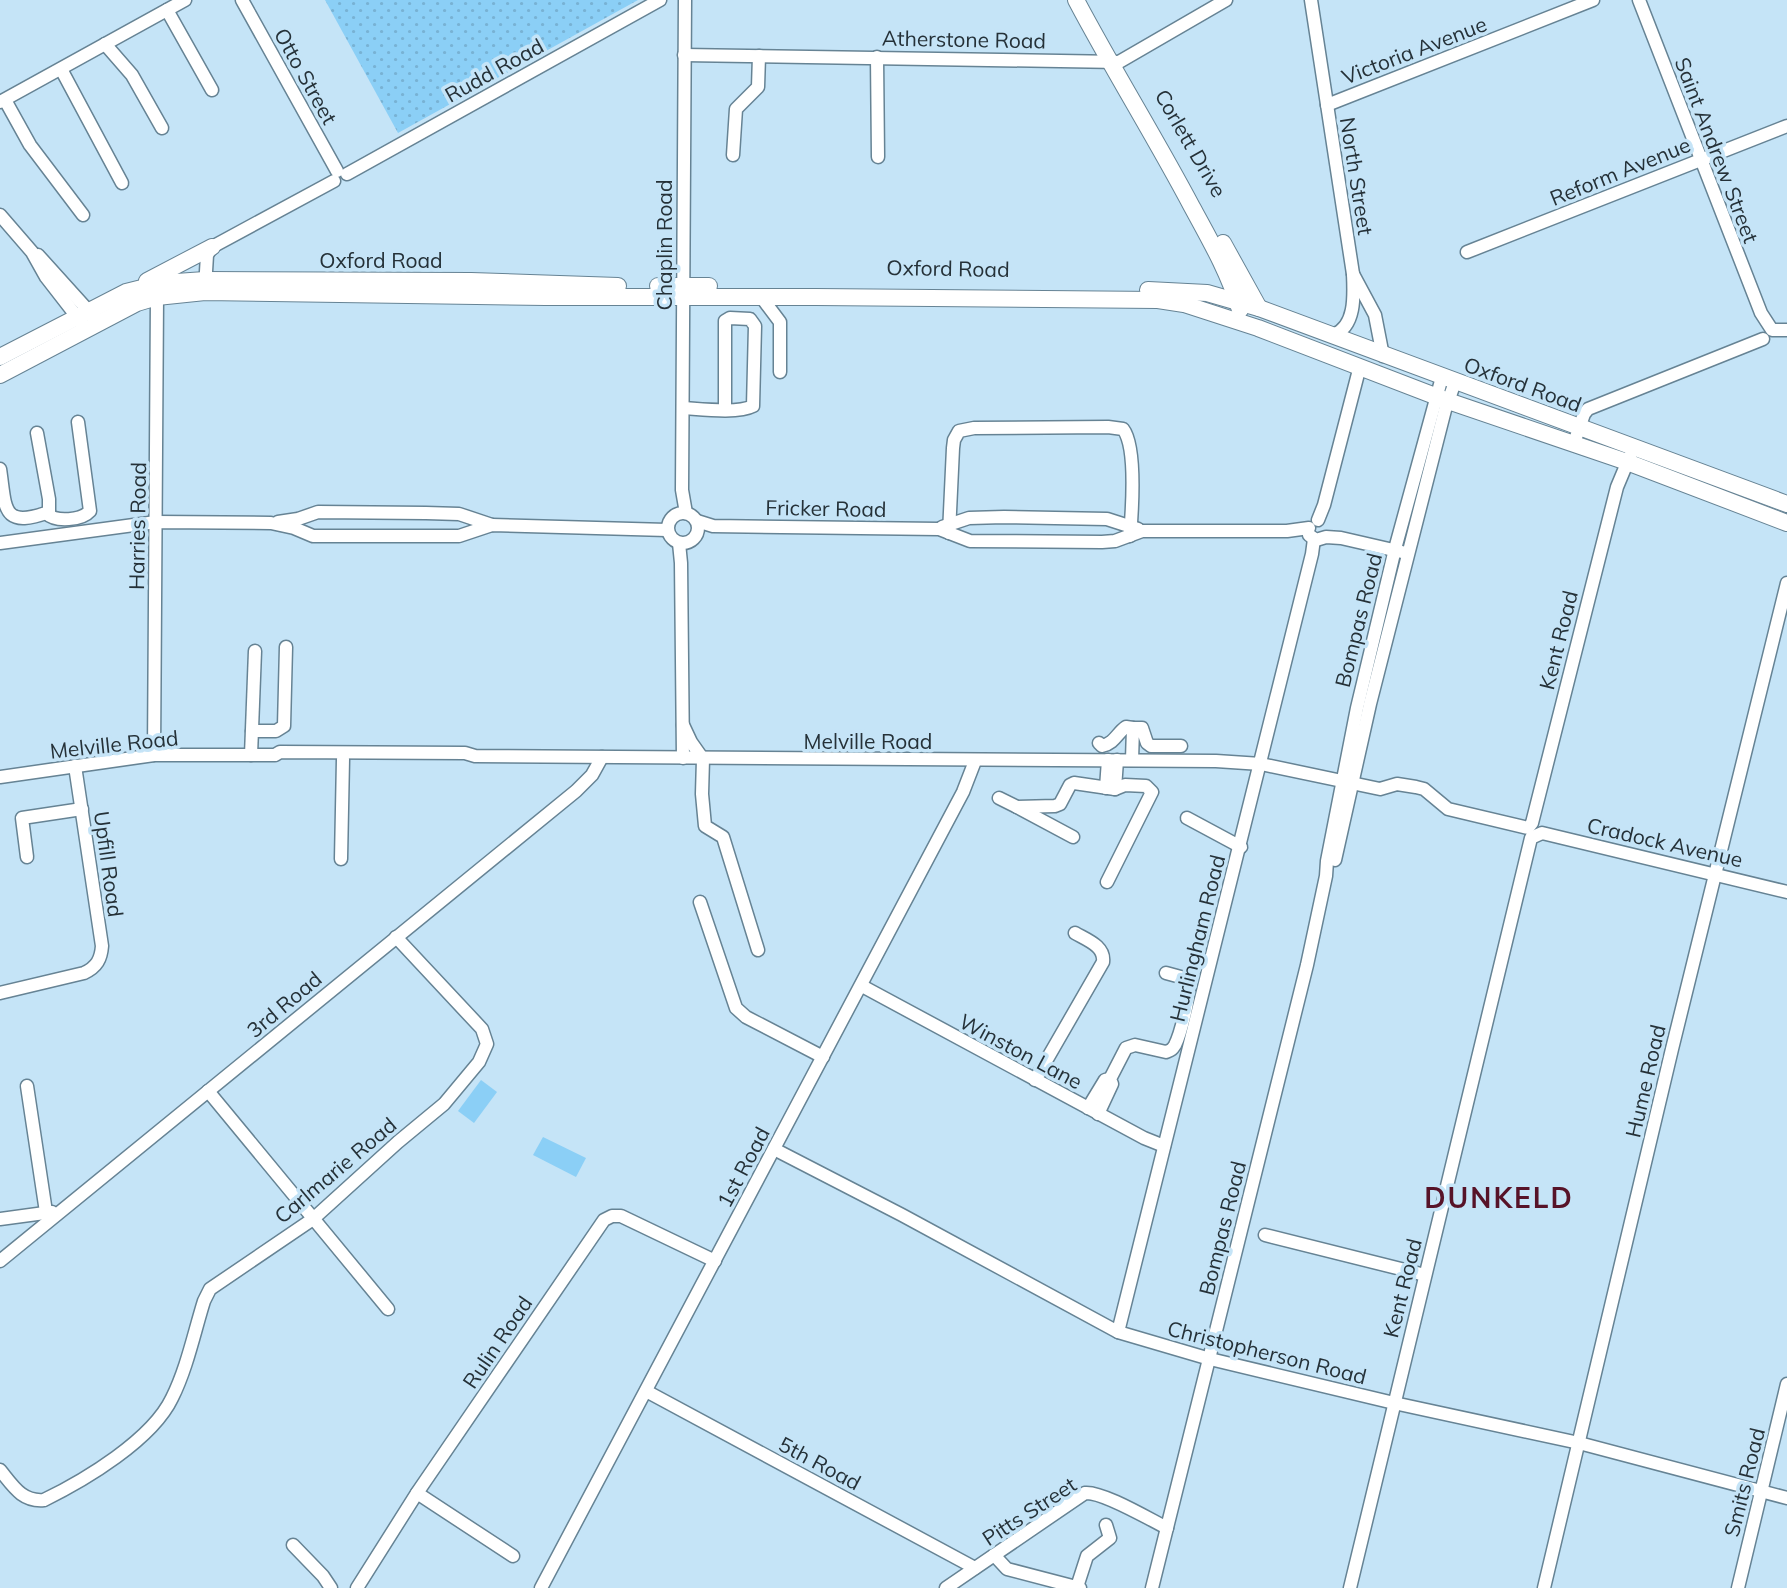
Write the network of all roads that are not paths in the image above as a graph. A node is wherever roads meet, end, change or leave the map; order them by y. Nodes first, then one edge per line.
1 (185, 0) edge
2 (242, 0) edge
3 (660, 0) edge
4 (685, 0) edge
5 (1076, 0) edge
6 (1086, 0) edge
7 (1226, 0) edge
8 (1311, 0) edge
9 (1593, 0) edge
10 (1639, 0) edge
11 (167, 10) junction
12 (105, 44) junction
13 (684, 55) junction
14 (759, 56) junction
15 (877, 57) junction
16 (1114, 61) junction
17 (61, 69) junction
18 (212, 90) dead end
19 (2, 101) edge
20 (1327, 105) junction
21 (1787, 126) edge
22 (162, 128) dead end
23 (733, 155) dead end
24 (878, 157) dead end
25 (1700, 159) junction
26 (339, 175) junction
27 (122, 183) dead end
28 (83, 215) dead end
29 (1, 219) edge
30 (212, 247) junction
31 (1467, 252) dead end
32 (1225, 270) junction
33 (1353, 274) junction
34 (205, 286) junction
35 (683, 291) junction
36 (126, 292) junction
37 (1207, 293) junction
38 (157, 298) junction
39 (762, 298) junction
40 (1238, 302) junction
41 (1259, 308) junction
42 (1373, 308) junction
43 (1351, 312) junction
44 (88, 321) junction
45 (1258, 328) junction
46 (1787, 330) edge
47 (1333, 335) junction
48 (1763, 340) dead end
49 (1382, 356) junction
50 (0, 357) edge
51 (1360, 366) junction
52 (780, 372) dead end
53 (0, 374) edge
54 (1448, 379) junction
55 (1442, 399) junction
56 (683, 408) junction
57 (725, 409) junction
58 (1556, 419) junction
59 (78, 422) dead end
60 (1579, 426) junction
61 (37, 433) dead end
62 (1549, 435) junction
63 (1574, 443) junction
64 (1608, 447) junction
65 (1630, 455) junction
66 (0, 469) edge
67 (1727, 481) junction
68 (1722, 498) junction
69 (1787, 504) edge
70 (46, 513) junction
71 (29, 516) junction
72 (156, 522) junction
73 (682, 522) junction
74 (271, 523) junction
75 (1787, 523) edge
76 (492, 526) junction
77 (945, 529) junction
78 (1134, 531) junction
79 (1318, 531) junction
80 (32, 538) junction
81 (0, 542) edge
82 (683, 542) junction
83 (1395, 549) junction
84 (1409, 554) junction
85 (1787, 583) edge
86 (286, 647) dead end
87 (255, 652) dead end
88 (683, 725) junction
89 (1133, 728) junction
90 (252, 731) junction
91 (1099, 743) dead end
92 (1181, 746) dead end
93 (154, 755) junction
94 (251, 755) junction
95 (275, 755) junction
96 (475, 757) junction
97 (602, 757) junction
98 (625, 758) junction
99 (683, 758) junction
100 (704, 758) junction
101 (342, 759) junction
102 (1112, 760) junction
103 (1132, 760) junction
104 (975, 761) junction
105 (1261, 764) junction
106 (75, 766) junction
107 (592, 775) junction
108 (0, 777) edge
109 (1347, 783) junction
110 (1110, 788) junction
111 (999, 798) dead end
112 (20, 804) dead end
113 (1017, 807) junction
114 (82, 810) junction
115 (22, 818) junction
116 (1186, 818) dead end
117 (1532, 831) junction
118 (1073, 837) dead end
119 (1241, 847) junction
120 (27, 857) dead end
121 (341, 859) dead end
122 (1716, 874) junction
123 (1107, 882) dead end
124 (1787, 892) edge
125 (700, 902) dead end
126 (1075, 933) dead end
127 (396, 937) junction
128 (758, 950) dead end
129 (1166, 973) dead end
130 (862, 986) junction
131 (0, 993) edge
132 (823, 1057) junction
133 (1035, 1080) junction
134 (27, 1086) dead end
135 (208, 1091) junction
136 (1093, 1111) junction
137 (1164, 1146) junction
138 (774, 1149) junction
139 (62, 1210) junction
140 (46, 1212) junction
141 (0, 1219) edge
142 (313, 1219) junction
143 (1265, 1235) dead end
144 (0, 1261) edge
145 (715, 1261) junction
146 (1425, 1275) junction
147 (388, 1309) dead end
148 (1118, 1332) junction
149 (1210, 1359) junction
150 (1787, 1384) edge
151 (646, 1391) junction
152 (1394, 1403) junction
153 (1579, 1443) junction
154 (0, 1470) edge
155 (1761, 1492) junction
156 (417, 1493) junction
157 (1787, 1498) edge
158 (1106, 1525) dead end
159 (1167, 1528) junction
160 (293, 1545) dead end
161 (994, 1555) junction
162 (513, 1556) dead end
163 (975, 1568) junction
164 (331, 1588) edge
165 (357, 1588) edge
166 (541, 1588) edge
167 (946, 1588) edge
168 (1079, 1588) edge
169 (1152, 1588) edge
170 (1350, 1588) edge
171 (1544, 1588) edge
172 (1738, 1588) edge

1 - 11 street
2 - 26 street, Otto Street
3 - 26 street, Rudd Road
4 - 13 street, Chaplin Road
5 - 16 main road, Corlett Drive
6 - 16 main road, Corlett Drive
7 - 16 street
8 - 20 street, North Street
9 - 20 street, Victoria Avenue
10 - 25 street, Saint Andrew Street
11 - 12 street
11 - 18 street
12 - 17 street
12 - 22 street
13 - 14 street, Atherstone Road
13 - 35 street, Chaplin Road
14 - 15 street, Atherstone Road
14 - 23 street
15 - 16 street, Atherstone Road
15 - 24 street
16 - 32 main road, Corlett Drive
16 - 41 main road, Corlett Drive
17 - 19 street
17 - 27 street
19 - 28 street
20 - 33 street, North Street
21 - 25 street, Reform Avenue
25 - 31 street, Reform Avenue
25 - 46 street, Saint Andrew Street
26 - 30 street, Rudd Road
29 - 44 street
30 - 34 street
30 - 36 main road
32 - 37 main road
32 - 40 main road, Corlett Drive
33 - 42 street, North Street
33 - 43 street, North Street
34 - 35 main road, Oxford Road
34 - 36 main road, Oxford Road
34 - 38 main road, Oxford Road
35 - 37 main road, Oxford Road
35 - 39 main road, Oxford Road
35 - 56 street, Chaplin Road
36 - 44 main road, Oxford Road
37 - 40 main road, Oxford Road
38 - 44 main road, Oxford Road
38 - 72 street, Harries Road
39 - 45 main road, Oxford Road
39 - 52 street
40 - 41 main road, Oxford Road
40 - 45 main road, Corlett Drive
41 - 47 main road, Oxford Road
42 - 43 street
42 - 49 street, North Street
43 - 47 street
44 - 50 main road
44 - 53 main road
45 - 51 main road, Oxford Road
47 - 49 main road, Oxford Road
48 - 60 street
49 - 54 main road, Oxford Road
51 - 55 main road, Oxford Road
51 - 79 street, Hurlingham Road
54 - 55 street, Bompas Road
54 - 58 main road, Oxford Road
55 - 62 main road, Oxford Road
55 - 83 street, Bompas Road
55 - 84 street, Bompas Road
56 - 57 street
56 - 73 street, Chaplin Road
57 - 57 street
58 - 60 main road, Oxford Road
58 - 62 main road
59 - 70 street
60 - 63 street
60 - 64 main road, Oxford Road
61 - 70 street
62 - 63 main road, Oxford Road
63 - 64 main road, Oxford Road
64 - 65 main road, Oxford Road
65 - 67 main road, Oxford Road
65 - 68 main road, Oxford Road
65 - 117 street, Kent Road
66 - 71 street
67 - 68 main road
67 - 69 main road, Oxford Road
68 - 75 main road, Oxford Road
70 - 71 street
71 - 80 street
72 - 74 street, Fricker Road
72 - 80 street, Fricker Road
72 - 93 street, Harries Road
73 - 76 street, Fricker Road
73 - 77 street, Fricker Road
73 - 82 street
73 - 82 street
74 - 76 street, Fricker Road
74 - 76 street, Fricker Road
77 - 78 street, Fricker Road
77 - 78 street, Fricker Road
77 - 78 street
78 - 79 street, Fricker Road
79 - 83 street, Fricker Road
79 - 105 street, Hurlingham Road
80 - 81 street, Fricker Road
82 - 88 street
83 - 84 street, Fricker Road
83 - 109 street, Bompas Road
84 - 109 street, Bompas Road
85 - 122 street, Hume Road
86 - 90 street
87 - 90 street
88 - 99 street
88 - 100 street
89 - 91 street
89 - 92 street
89 - 103 street
90 - 94 street
93 - 94 street, Melville Road
93 - 106 street, Melville Road
94 - 95 street, Melville Road
95 - 96 street, Melville Road
95 - 101 street, Melville Road
96 - 97 street, Melville Road
96 - 101 street, Melville Road
97 - 98 street, Melville Road
97 - 107 street, 3rd Road
98 - 99 street, Melville Road
98 - 107 street, 3rd Road
99 - 100 street, Melville Road
100 - 104 street, Melville Road
100 - 128 street
101 - 121 street
102 - 103 street, Melville Road
102 - 104 street, Melville Road
102 - 110 street
103 - 105 street, Melville Road
104 - 130 street, 1st Road
105 - 109 street, Cradock Avenue
105 - 119 street, Hurlingham Road
106 - 108 street, Melville Road
106 - 114 street, Upfill Road
107 - 127 street, 3rd Road
109 - 117 street, Cradock Avenue
109 - 149 street, Bompas Road
110 - 113 street
110 - 123 street
111 - 113 street
112 - 115 street
113 - 118 street
114 - 115 street
114 - 131 street, Upfill Road
115 - 120 street
116 - 119 street
117 - 122 street, Cradock Avenue
117 - 146 street, Kent Road
119 - 137 street, Hurlingham Road
122 - 124 street, Cradock Avenue
122 - 153 street, Hume Road
125 - 132 street
126 - 133 street
127 - 135 street, 3rd Road
127 - 142 street, Carlmarie Road
129 - 136 street
130 - 132 street, 1st Road
130 - 133 street, Winston Lane
132 - 138 street, 1st Road
133 - 136 street, Winston Lane
134 - 140 street
135 - 139 street, 3rd Road
135 - 142 street
136 - 137 street, Winston Lane
137 - 148 street, Hurlingham Road
138 - 145 street, 1st Road
138 - 148 street, Christopherson Road
139 - 140 street
139 - 144 street, 3rd Road
140 - 141 street
142 - 147 street
142 - 154 street, Carlmarie Road
143 - 146 street
145 - 151 street, 1st Road
145 - 156 street, Rulin Road
146 - 152 street, Kent Road
148 - 149 street, Christopherson Road
149 - 152 street, Christopherson Road
149 - 159 street, Bompas Road
150 - 155 street, Smits Road
151 - 163 street, 5th Road
151 - 166 street, 1st Road
152 - 153 street, Christopherson Road
152 - 170 street, Kent Road
153 - 155 street, Christopherson Road
153 - 171 street, Hume Road
155 - 157 street, Christopherson Road
155 - 172 street, Smits Road
156 - 162 street
156 - 165 street, Rulin Road
158 - 168 street
159 - 161 street, Pitts Street
159 - 169 street, Bompas Road
160 - 164 street
161 - 163 street, Pitts Street
161 - 168 street
163 - 167 street, Pitts Street

